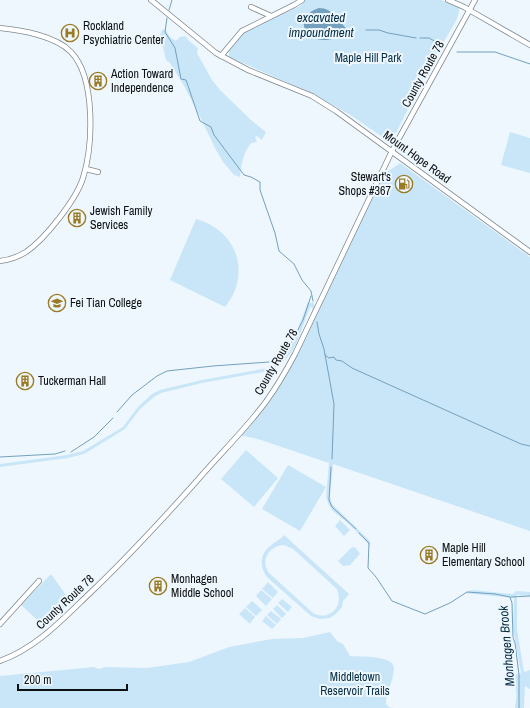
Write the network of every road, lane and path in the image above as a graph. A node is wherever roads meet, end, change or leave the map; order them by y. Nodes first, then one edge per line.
1 (151, 0) edge
2 (302, 0) edge
3 (448, 0) edge
4 (475, 0) edge
5 (251, 7) dead end
6 (470, 10) junction
7 (271, 16) junction
8 (0, 28) edge
9 (530, 45) edge
10 (221, 56) junction
11 (392, 151) junction
12 (86, 169) junction
13 (98, 172) dead end
14 (530, 252) edge
15 (0, 261) edge
16 (39, 581) dead end
17 (0, 624) edge
18 (0, 661) edge

1 - 10 street, Mount Hope Road
2 - 7 street
3 - 6 street
4 - 6 street, County Route 78
5 - 7 street
6 - 9 street
6 - 11 street, County Route 78
7 - 10 street
8 - 12 street
10 - 11 street, Mount Hope Road
11 - 14 street, Mount Hope Road
11 - 18 street, County Route 78
12 - 13 street
12 - 15 street
16 - 17 street

